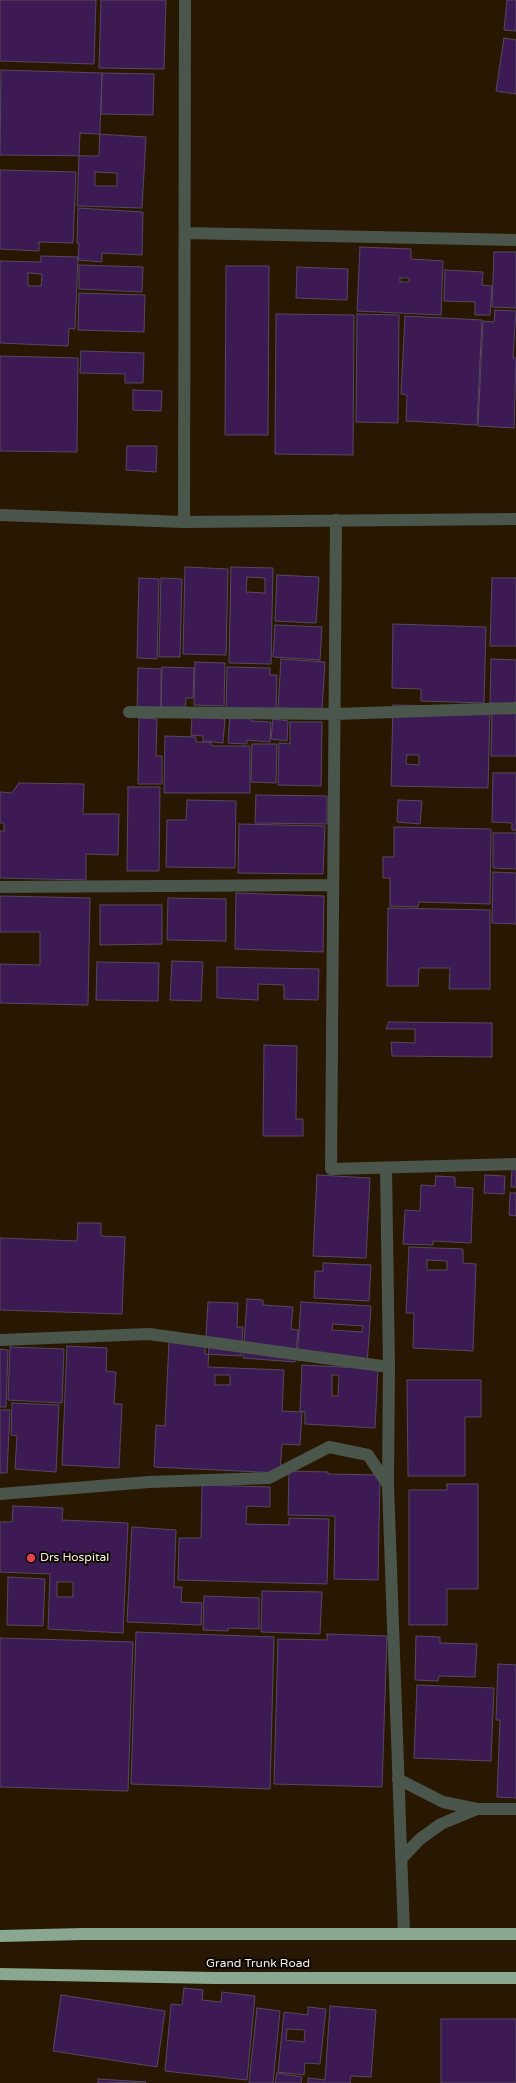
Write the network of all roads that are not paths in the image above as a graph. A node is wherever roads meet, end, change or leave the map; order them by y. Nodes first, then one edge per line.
1 (185, 0) edge
2 (185, 233) junction
3 (516, 240) edge
4 (0, 515) edge
5 (516, 519) edge
6 (336, 520) junction
7 (184, 522) junction
8 (516, 708) edge
9 (129, 712) dead end
10 (335, 714) junction
11 (333, 886) junction
12 (0, 887) edge
13 (516, 1164) edge
14 (386, 1168) junction
15 (0, 1340) edge
16 (389, 1368) junction
17 (388, 1485) junction
18 (0, 1494) edge
19 (398, 1779) junction
20 (477, 1809) junction
21 (516, 1809) edge
22 (401, 1859) junction
23 (404, 1934) junction
24 (516, 1934) edge
25 (0, 1936) edge
26 (0, 1974) edge
27 (516, 1978) edge

1 - 2 street
2 - 3 street
2 - 7 street
4 - 7 street
5 - 6 street
6 - 7 street
6 - 10 street
8 - 10 street
9 - 10 street
10 - 11 street
11 - 12 street
11 - 14 street
13 - 14 street
14 - 16 street
15 - 16 street
16 - 17 street
17 - 18 street
17 - 19 street
19 - 20 street
19 - 22 street
20 - 21 street
20 - 22 street
22 - 23 street
23 - 24 highway
23 - 25 highway
26 - 27 highway, Grand Trunk Road

